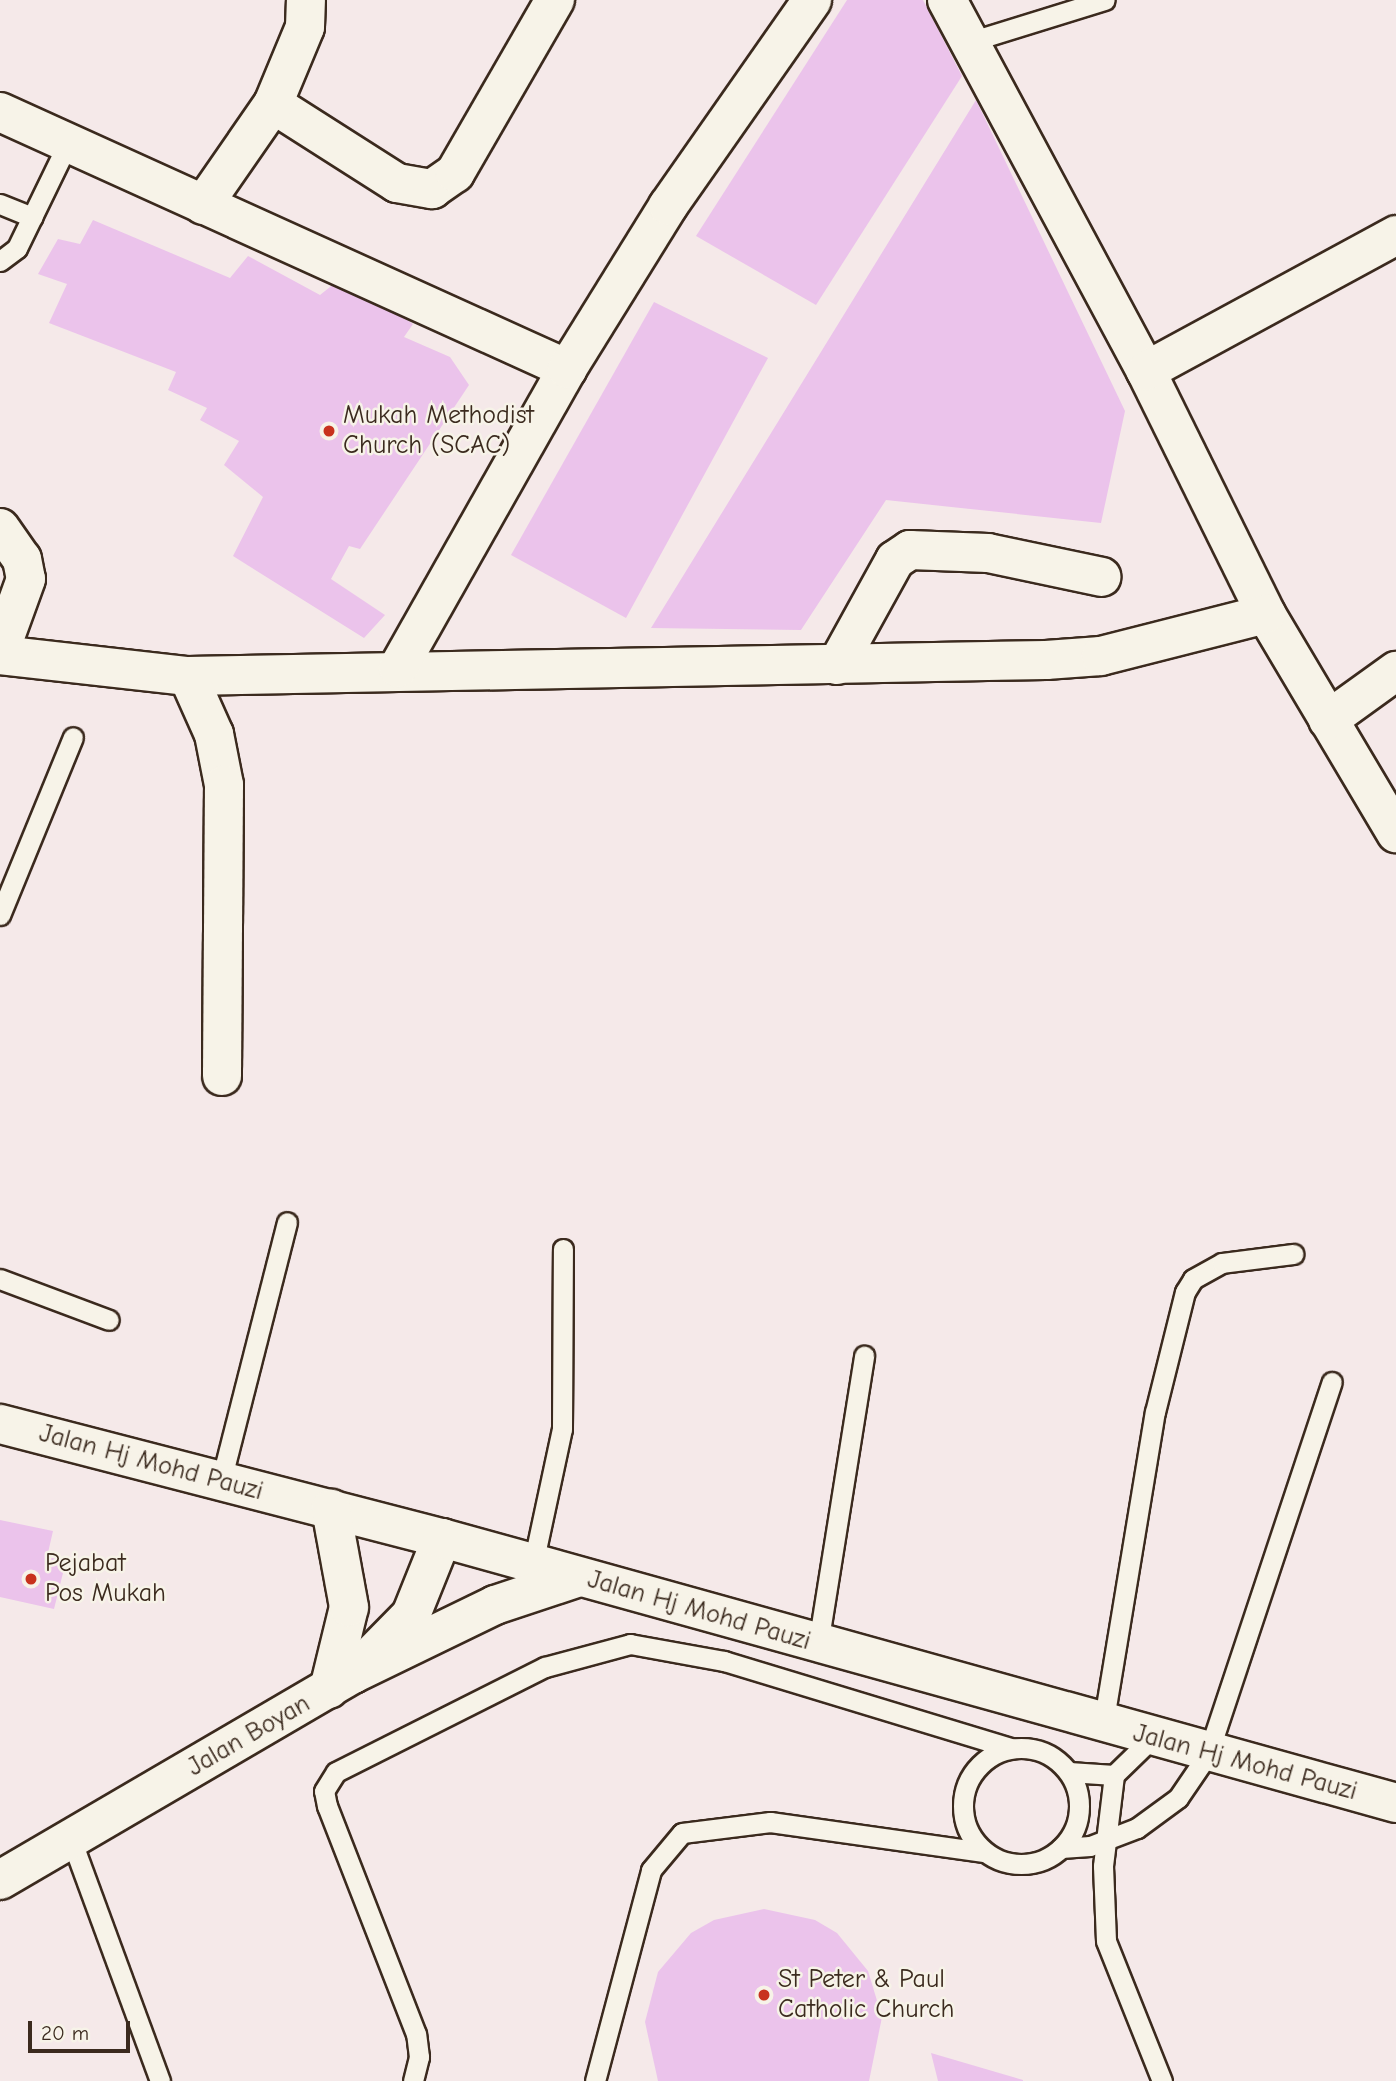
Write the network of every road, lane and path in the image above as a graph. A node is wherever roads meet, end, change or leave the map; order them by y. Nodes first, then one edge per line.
1 (306, 0) edge
2 (555, 0) edge
3 (812, 0) edge
4 (947, 0) edge
5 (1105, 0) edge
6 (969, 42) junction
7 (273, 104) junction
8 (0, 113) edge
9 (68, 143) junction
10 (0, 204) edge
11 (203, 205) junction
12 (32, 217) junction
13 (1396, 235) edge
14 (0, 261) edge
15 (567, 369) junction
16 (1146, 371) junction
17 (0, 528) edge
18 (1102, 577) dead end
19 (1266, 614) junction
20 (0, 653) edge
21 (838, 665) junction
22 (398, 668) junction
23 (1396, 671) edge
24 (188, 676) junction
25 (1328, 720) junction
26 (72, 737) dead end
27 (1396, 834) edge
28 (0, 915) edge
29 (222, 1076) dead end
30 (286, 1222) dead end
31 (563, 1249) dead end
32 (1293, 1254) dead end
33 (0, 1279) edge
34 (109, 1320) dead end
35 (864, 1356) dead end
36 (1332, 1382) dead end
37 (0, 1424) edge
38 (221, 1481) junction
39 (331, 1509) junction
40 (442, 1538) junction
41 (533, 1564) junction
42 (579, 1577) junction
43 (818, 1644) junction
44 (341, 1682) junction
45 (1103, 1725) junction
46 (1152, 1739) junction
47 (1010, 1748) junction
48 (1208, 1754) junction
49 (1069, 1772) junction
50 (1114, 1775) junction
51 (1396, 1803) edge
52 (71, 1839) junction
53 (1105, 1842) junction
54 (1061, 1848) junction
55 (984, 1852) junction
56 (0, 1880) edge
57 (160, 2081) edge
58 (413, 2081) edge
59 (595, 2081) edge
60 (1162, 2081) edge

1 - 7 street
2 - 7 street
3 - 15 street
4 - 6 street
5 - 6 lane
6 - 16 street
7 - 11 street
8 - 9 street
9 - 11 street
9 - 12 lane
10 - 12 lane
11 - 15 street
12 - 14 lane
13 - 16 street
15 - 22 street
16 - 19 street
17 - 20 street
18 - 21 street
19 - 21 street
19 - 25 street
20 - 24 street
21 - 22 street
22 - 24 street
23 - 25 street
24 - 29 street
25 - 27 street
26 - 28 lane
30 - 38 lane
31 - 41 lane
32 - 45 lane
33 - 34 lane
35 - 43 lane
36 - 48 lane
37 - 38 street, Jalan Hj Mohd Pauzi
38 - 39 street, Jalan Hj Mohd Pauzi
39 - 40 street, Jalan Hj Mohd Pauzi
39 - 44 street
40 - 41 street, Jalan Hj Mohd Pauzi
40 - 44 street, Jalan Boyan
41 - 42 street, Jalan Hj Mohd Pauzi
42 - 43 street, Jalan Hj Mohd Pauzi
42 - 44 street
43 - 45 street, Jalan Hj Mohd Pauzi
44 - 52 street, Jalan Boyan
45 - 46 street, Jalan Hj Mohd Pauzi
46 - 48 street, Jalan Hj Mohd Pauzi
46 - 50 lane
47 - 49 lane
47 - 55 lane
47 - 58 lane
48 - 51 street, Jalan Hj Mohd Pauzi
48 - 53 lane
49 - 50 lane
49 - 54 lane
50 - 53 lane
52 - 56 street, Jalan Boyan
52 - 57 lane
53 - 54 lane
53 - 60 lane
54 - 55 lane
55 - 59 lane

